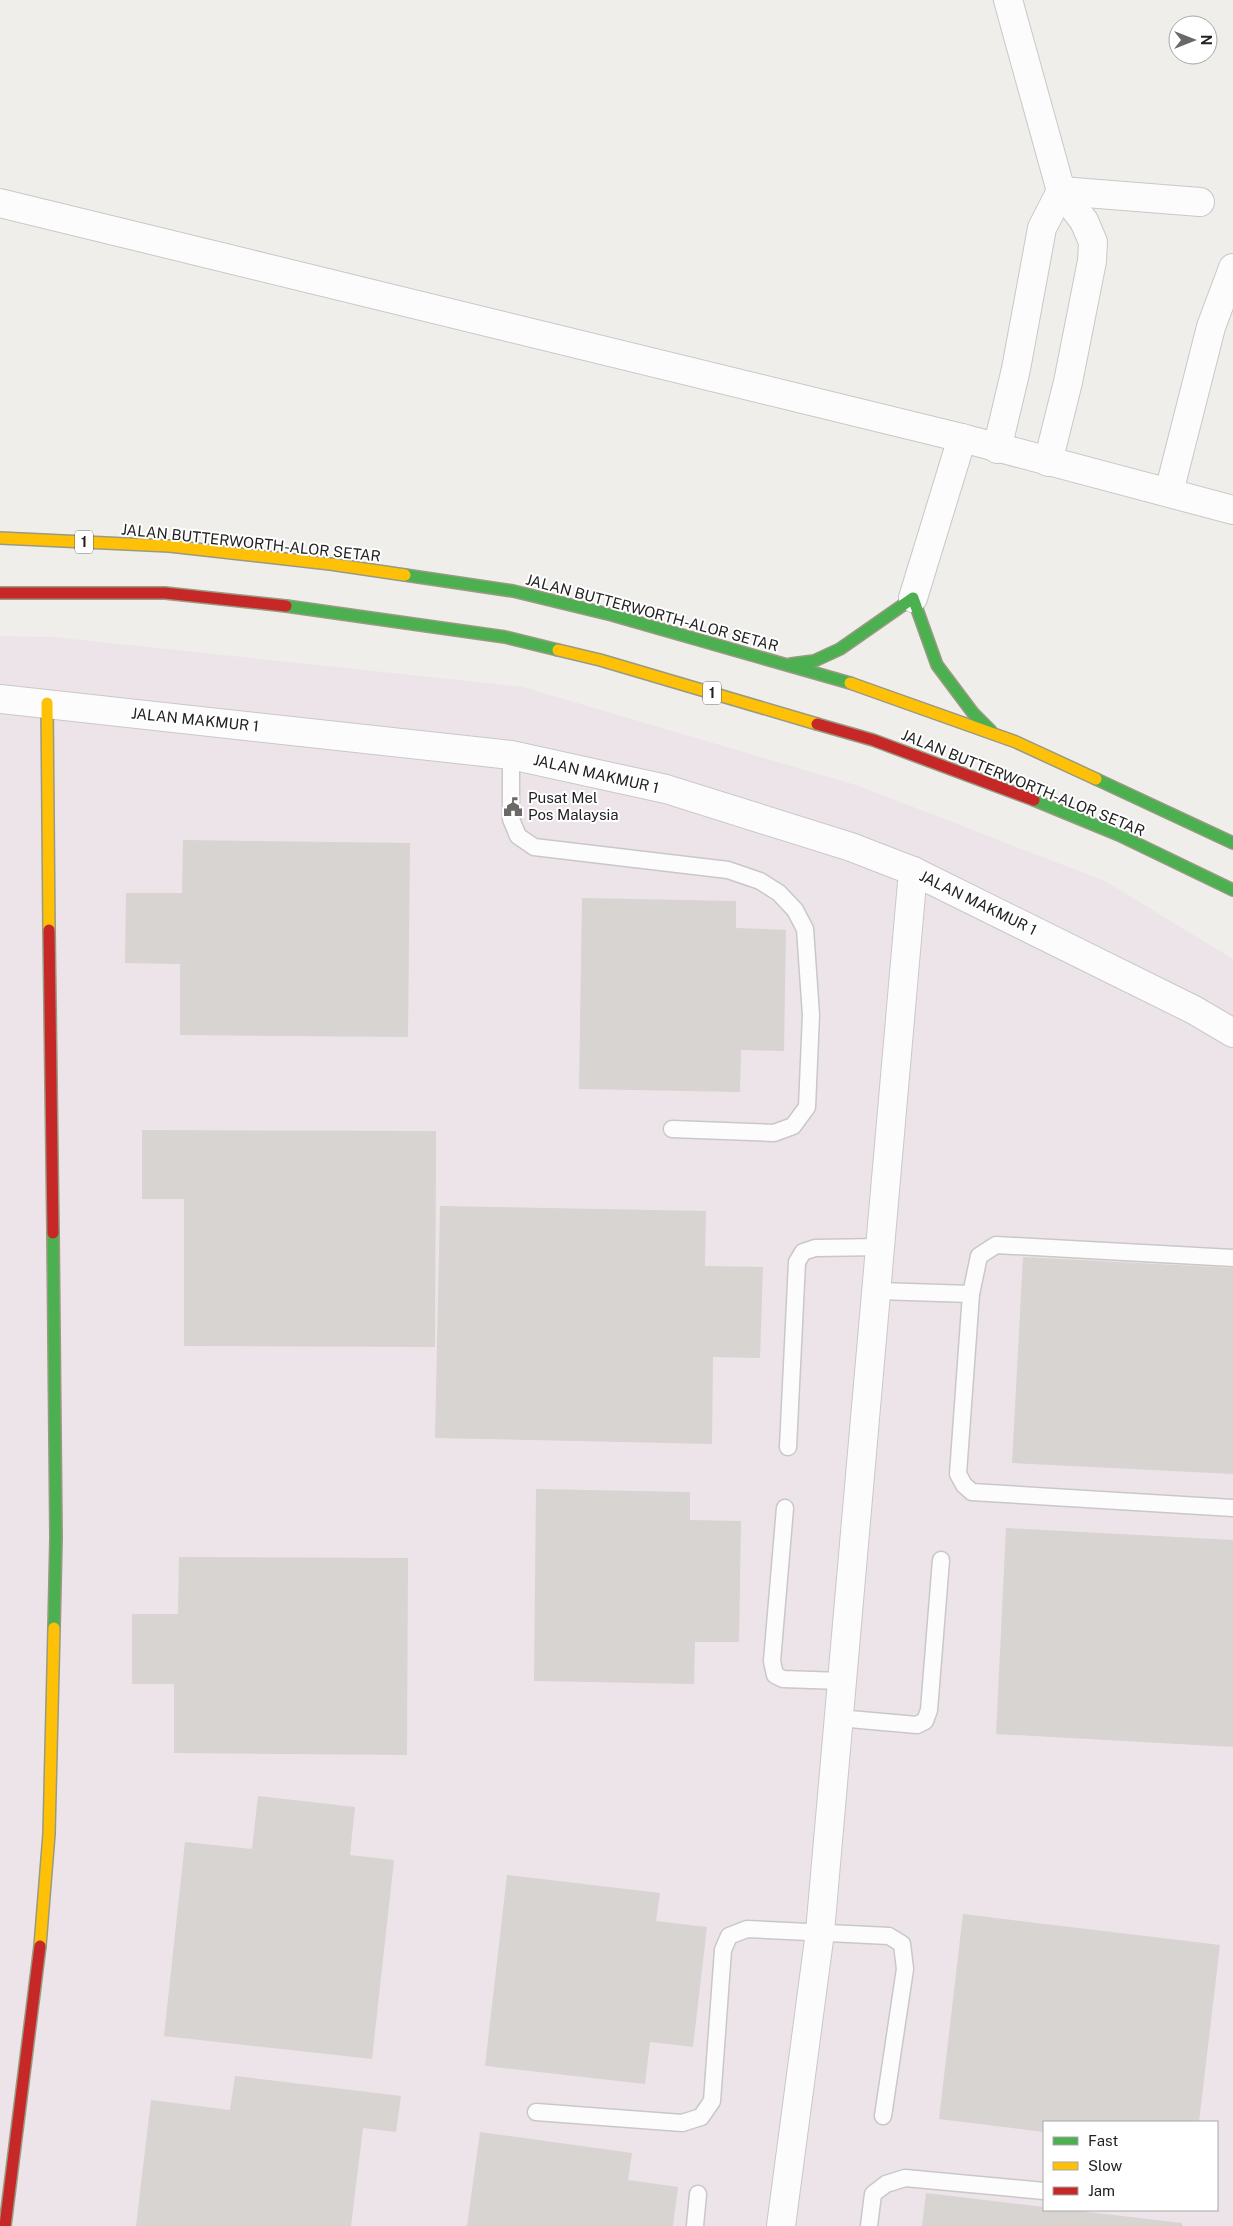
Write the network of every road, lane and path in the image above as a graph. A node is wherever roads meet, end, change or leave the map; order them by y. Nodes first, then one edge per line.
1 (1008, 0) edge
2 (1061, 191) junction
3 (1200, 202) dead end
4 (0, 203) edge
5 (1233, 268) edge
6 (962, 438) junction
7 (997, 449) junction
8 (1048, 462) junction
9 (1169, 492) junction
10 (1233, 510) edge
11 (0, 538) edge
12 (0, 593) edge
13 (913, 598) junction
14 (788, 664) junction
15 (0, 700) edge
16 (46, 704) junction
17 (994, 734) junction
18 (511, 755) junction
19 (1233, 843) edge
20 (913, 871) junction
21 (1233, 890) edge
22 (1233, 1033) edge
23 (672, 1129) dead end
24 (881, 1247) junction
25 (1233, 1258) edge
26 (878, 1291) junction
27 (971, 1294) junction
28 (788, 1447) dead end
29 (785, 1508) dead end
30 (1233, 1508) edge
31 (941, 1560) dead end
32 (841, 1682) junction
33 (838, 1718) junction
34 (820, 1932) junction
35 (536, 2112) dead end
36 (883, 2116) dead end
37 (1043, 2192) edge
38 (698, 2194) dead end
39 (5, 2226) edge
40 (695, 2226) edge
41 (781, 2226) edge
42 (869, 2226) edge

1 - 2 street
2 - 3 street
2 - 7 street
2 - 8 street
4 - 6 street
5 - 9 street
6 - 7 street
6 - 13 street
7 - 8 street
8 - 9 street
9 - 10 street
11 - 14 main road, JALAN BUTTERWORTH-ALOR SETAR / 1
12 - 21 main road, JALAN BUTTERWORTH-ALOR SETAR / 1
13 - 14 main road
13 - 17 main road
14 - 17 main road, JALAN BUTTERWORTH-ALOR SETAR / 1
15 - 16 street, JALAN MAKMUR 1
16 - 18 street, JALAN MAKMUR 1
16 - 39 main road
17 - 19 main road, JALAN BUTTERWORTH-ALOR SETAR / 1
18 - 20 street, JALAN MAKMUR 1
18 - 23 lane
20 - 22 street, JALAN MAKMUR 1
20 - 24 street
24 - 26 street
24 - 28 lane
25 - 27 lane
26 - 27 lane
26 - 32 street
27 - 30 lane
29 - 32 lane
31 - 33 lane
32 - 33 street
33 - 34 street
34 - 35 lane
34 - 36 lane
34 - 41 street
37 - 42 lane
38 - 40 lane

